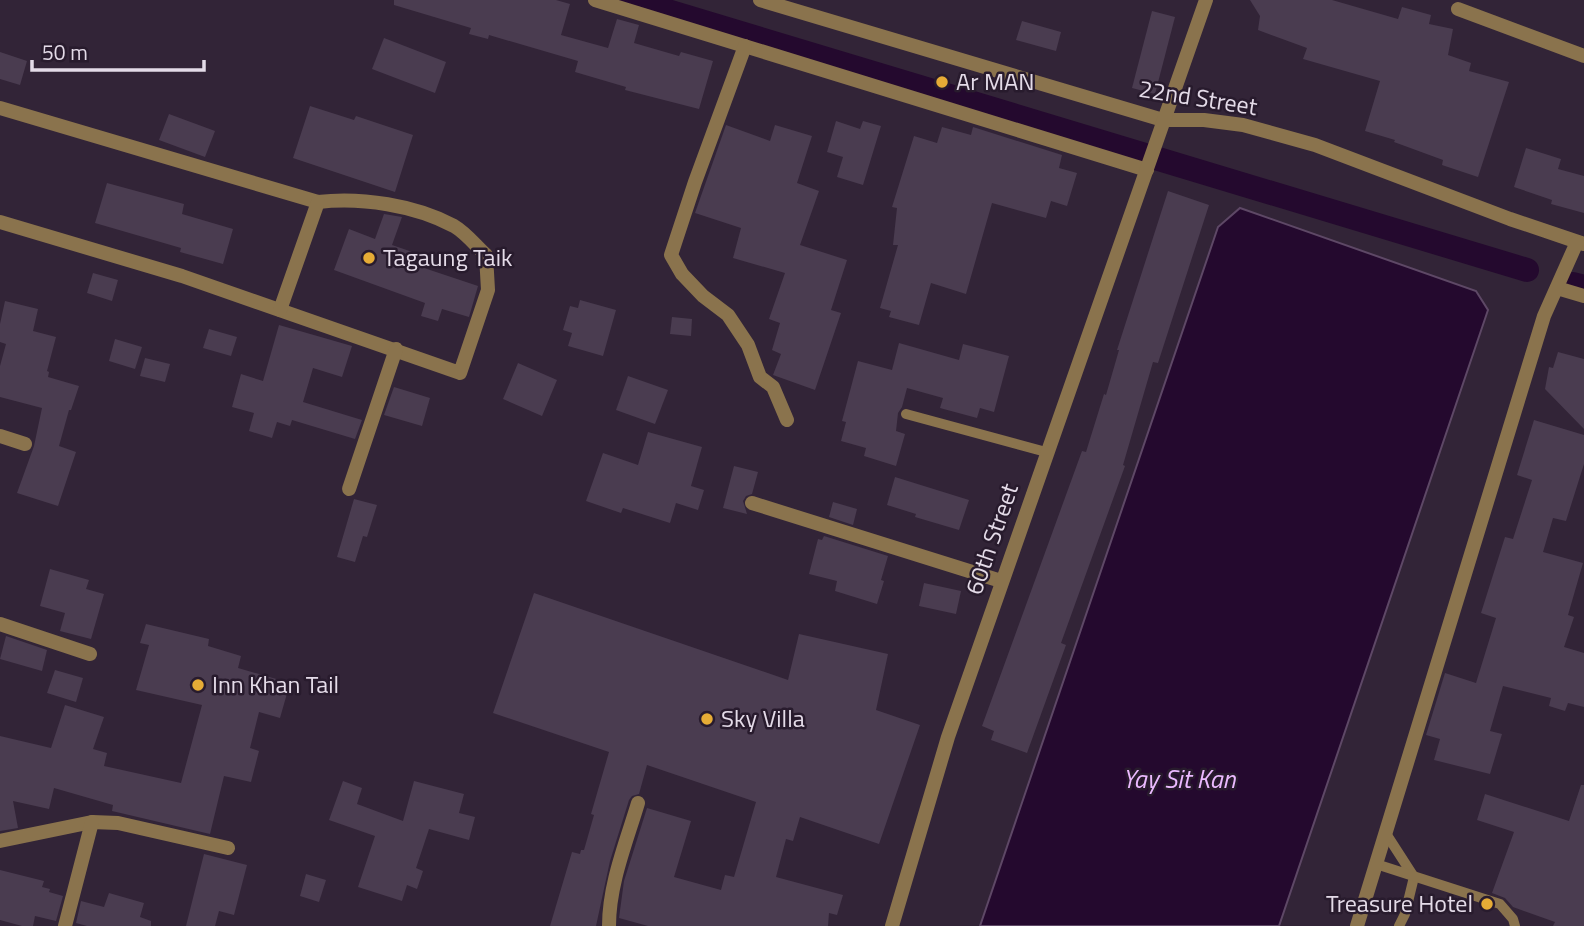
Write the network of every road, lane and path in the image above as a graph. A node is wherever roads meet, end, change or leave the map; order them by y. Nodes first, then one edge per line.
1 (595, 0) edge
2 (760, 0) edge
3 (1206, 0) edge
4 (1458, 9) dead end
5 (745, 46) junction
6 (1584, 56) edge
7 (0, 108) edge
8 (1161, 126) junction
9 (1148, 167) junction
10 (318, 202) junction
11 (0, 222) edge
12 (1580, 243) edge
13 (1557, 288) junction
14 (1584, 296) edge
15 (280, 310) junction
16 (396, 349) junction
17 (906, 414) dead end
18 (787, 420) dead end
19 (0, 436) edge
20 (25, 444) dead end
21 (1046, 452) junction
22 (349, 489) dead end
23 (752, 503) dead end
24 (1001, 581) junction
25 (0, 624) edge
26 (90, 654) dead end
27 (638, 803) dead end
28 (92, 822) junction
29 (1385, 832) junction
30 (0, 841) edge
31 (228, 848) dead end
32 (1376, 864) junction
33 (1414, 877) junction
34 (65, 926) edge
35 (609, 926) edge
36 (892, 926) edge
37 (1357, 926) edge
38 (1399, 926) edge
39 (1515, 926) edge

1 - 5 street
2 - 8 street, 22nd Street
3 - 8 street
4 - 6 street
5 - 9 street
5 - 18 street
7 - 10 street
8 - 9 street, 60th Street
8 - 12 street, 22nd Street
9 - 21 street, 60th Street
10 - 15 street
10 - 16 street
11 - 15 street
12 - 13 street
13 - 14 street
13 - 29 street
15 - 16 street
16 - 22 street
17 - 21 lane
19 - 20 street
21 - 24 street, 60th Street
23 - 24 street
24 - 36 street, 60th Street
25 - 26 street
27 - 35 street
28 - 30 street
28 - 31 street
28 - 34 street
29 - 32 street
29 - 33 lane
32 - 33 lane
32 - 37 street
33 - 38 lane
33 - 39 lane

